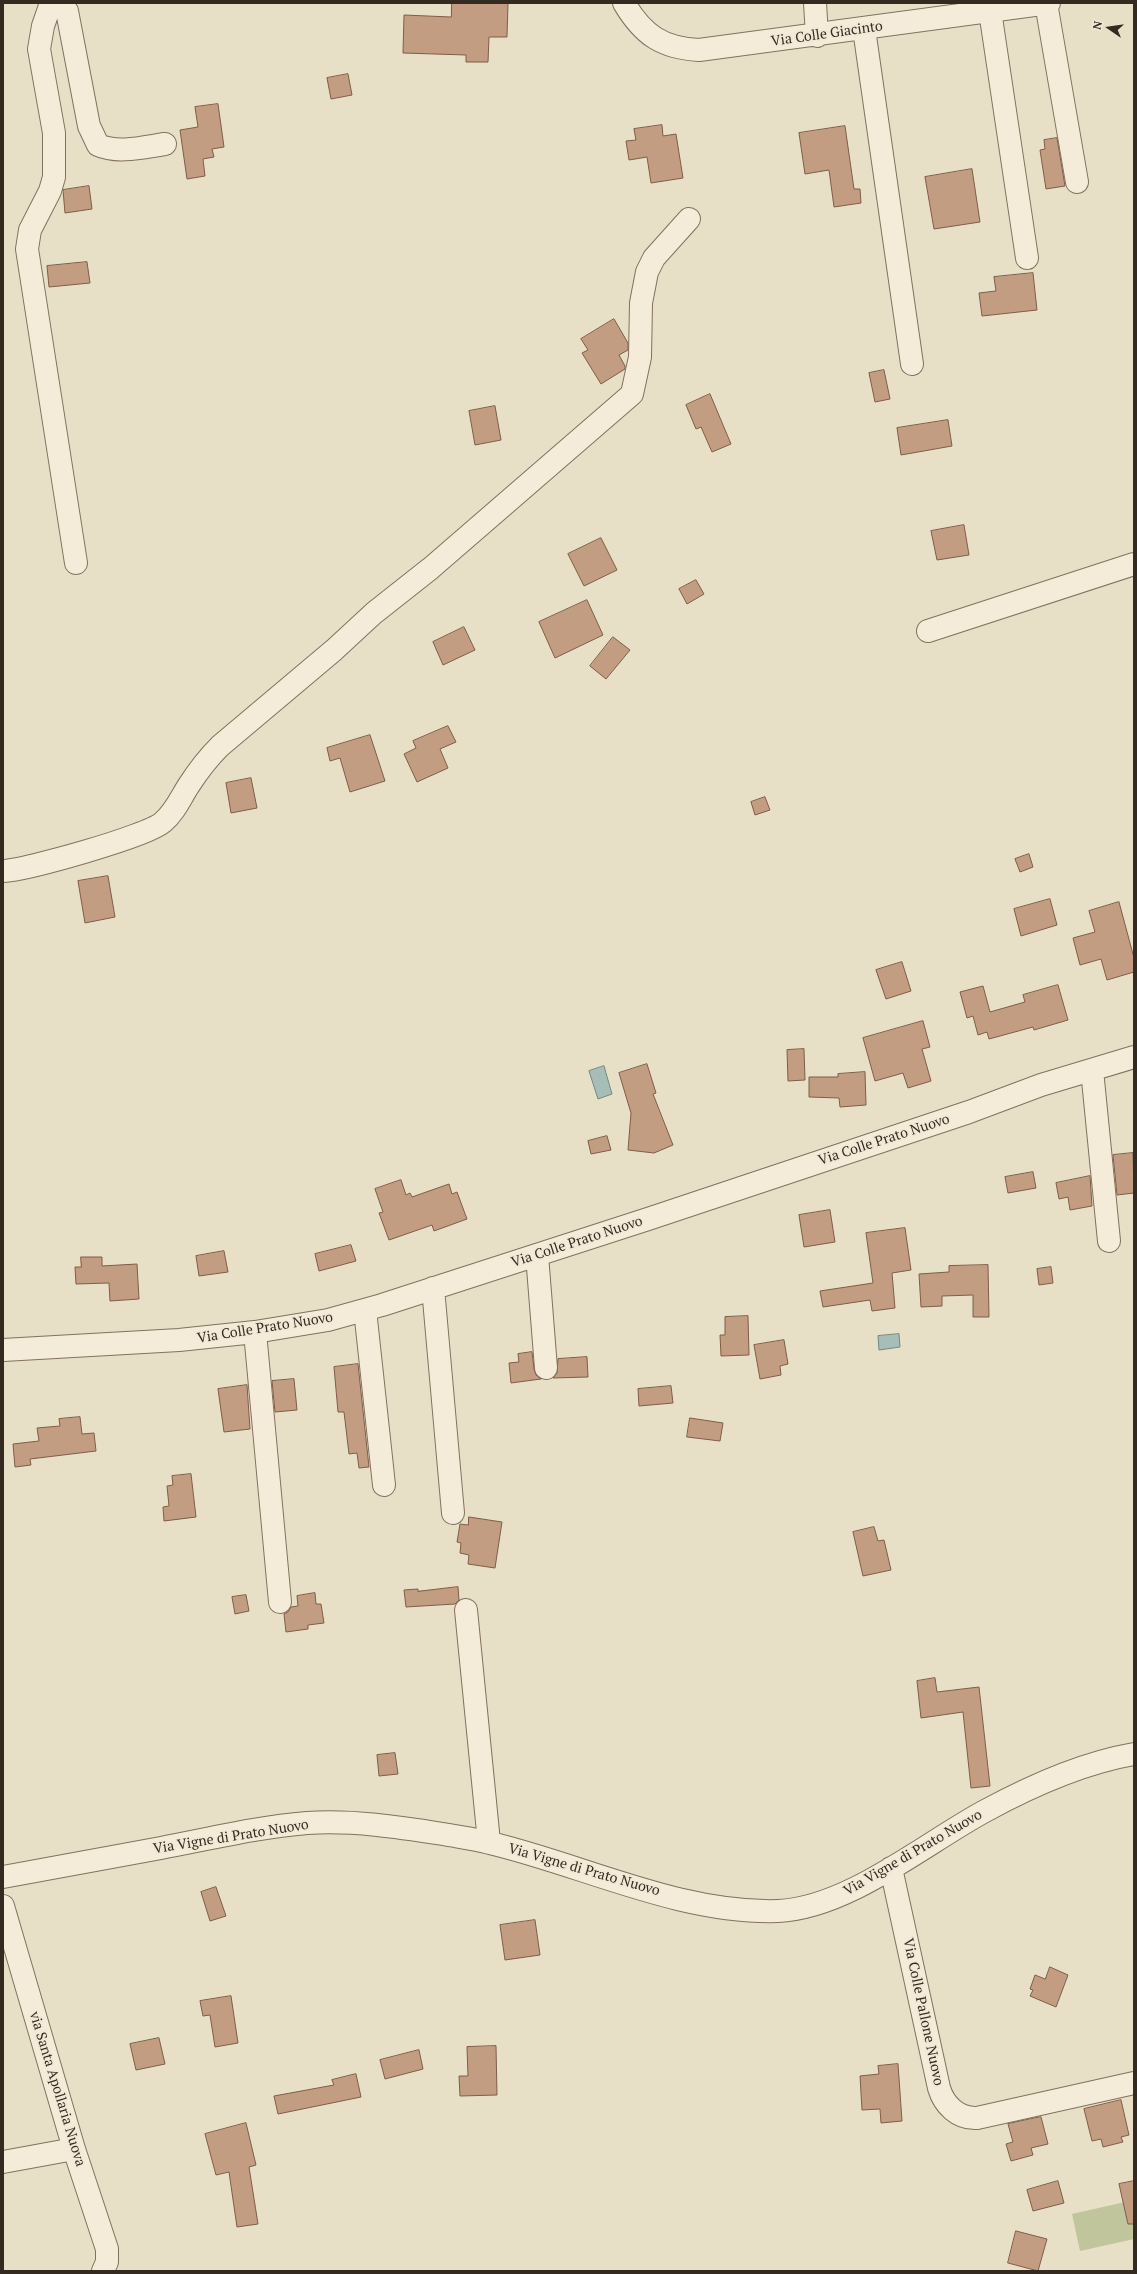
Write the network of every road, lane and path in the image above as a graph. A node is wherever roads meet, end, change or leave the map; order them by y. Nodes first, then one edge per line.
1 (51, 3) edge
2 (61, 3) edge
3 (624, 3) edge
4 (815, 3) edge
5 (1047, 3) edge
6 (990, 10) junction
7 (864, 29) junction
8 (817, 36) junction
9 (165, 144) dead end
10 (1077, 182) dead end
11 (689, 219) dead end
12 (1027, 258) dead end
13 (912, 364) dead end
14 (76, 563) dead end
15 (1134, 564) edge
16 (928, 631) dead end
17 (3, 871) edge
18 (1134, 1057) edge
19 (1092, 1070) junction
20 (1110, 1241) dead end
21 (537, 1255) junction
22 (433, 1288) junction
23 (365, 1310) junction
24 (255, 1332) junction
25 (3, 1350) edge
26 (546, 1368) dead end
27 (384, 1485) dead end
28 (453, 1513) dead end
29 (280, 1602) dead end
30 (466, 1610) dead end
31 (1134, 1754) edge
32 (489, 1842) junction
33 (891, 1868) junction
34 (3, 1877) edge
35 (3, 1906) edge
36 (1134, 2083) edge
37 (74, 2150) junction
38 (3, 2162) edge
39 (103, 2271) edge

1 - 14 street
2 - 9 street
3 - 8 street, Via Colle Giacinto
4 - 8 street
5 - 6 street, Via Colle Giacinto
5 - 10 street
6 - 7 street, Via Colle Giacinto
6 - 12 street
7 - 8 street, Via Colle Giacinto
7 - 13 street
11 - 17 street
15 - 16 street
18 - 19 street, Via Colle Prato Nuovo
19 - 20 street
19 - 21 street, Via Colle Prato Nuovo
21 - 22 street, Via Colle Prato Nuovo
21 - 26 street
22 - 23 street, Via Colle Prato Nuovo
22 - 28 street
23 - 24 street, Via Colle Prato Nuovo
23 - 27 street
24 - 25 street, Via Colle Prato Nuovo
24 - 29 street
30 - 32 street
31 - 33 street, Via Vigne di Prato Nuovo
32 - 33 street, Via Vigne di Prato Nuovo
32 - 34 street, Via Vigne di Prato Nuovo
33 - 36 street, Via Colle Pallone Nuovo
35 - 37 street, via Santa Apollaria Nuova
37 - 38 street
37 - 39 street, via Santa Apollaria Nuova

